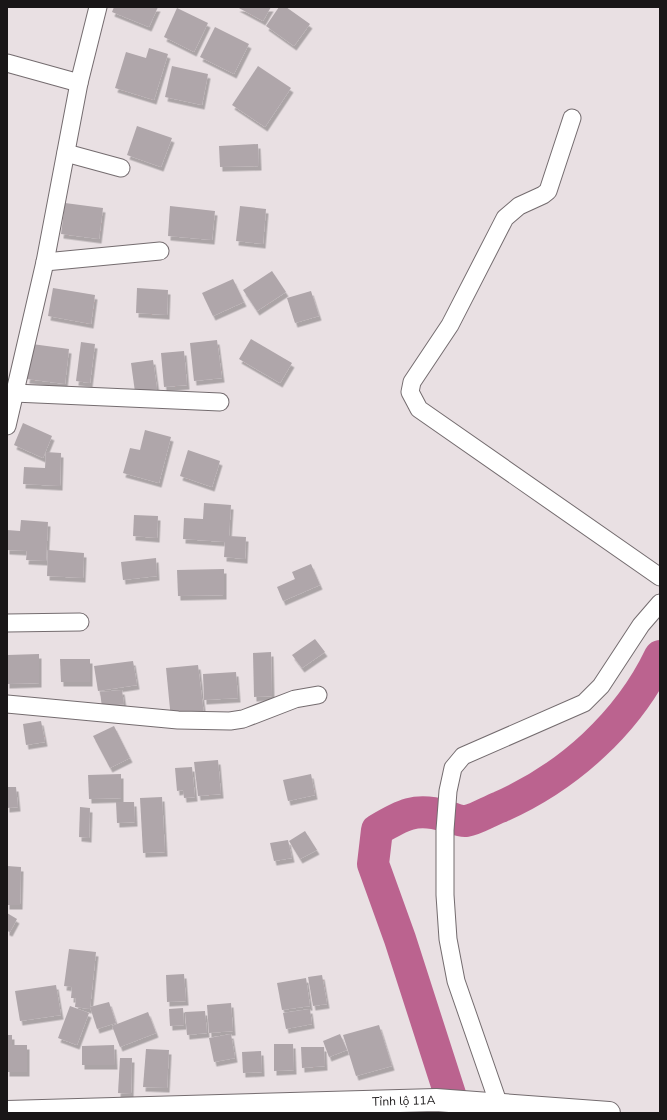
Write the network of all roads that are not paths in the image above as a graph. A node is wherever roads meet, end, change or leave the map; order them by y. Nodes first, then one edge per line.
1 (98, 7) edge
2 (7, 63) edge
3 (79, 83) junction
4 (572, 118) dead end
5 (66, 153) junction
6 (121, 168) dead end
7 (160, 251) dead end
8 (45, 262) junction
9 (14, 393) junction
10 (220, 402) dead end
11 (7, 426) edge
12 (660, 577) edge
13 (660, 603) edge
14 (80, 622) dead end
15 (7, 623) edge
16 (318, 695) dead end
17 (7, 704) edge
18 (499, 1105) junction
19 (7, 1112) edge
20 (609, 1113) edge

1 - 3 street
2 - 3 street
3 - 5 street
4 - 12 street
5 - 6 street
5 - 8 street
7 - 8 street
8 - 9 street
9 - 10 street
9 - 11 street
13 - 18 street
14 - 15 street
16 - 17 street
18 - 19 main road, Tỉnh lộ 11A
18 - 20 main road, Tỉnh lộ 11A

